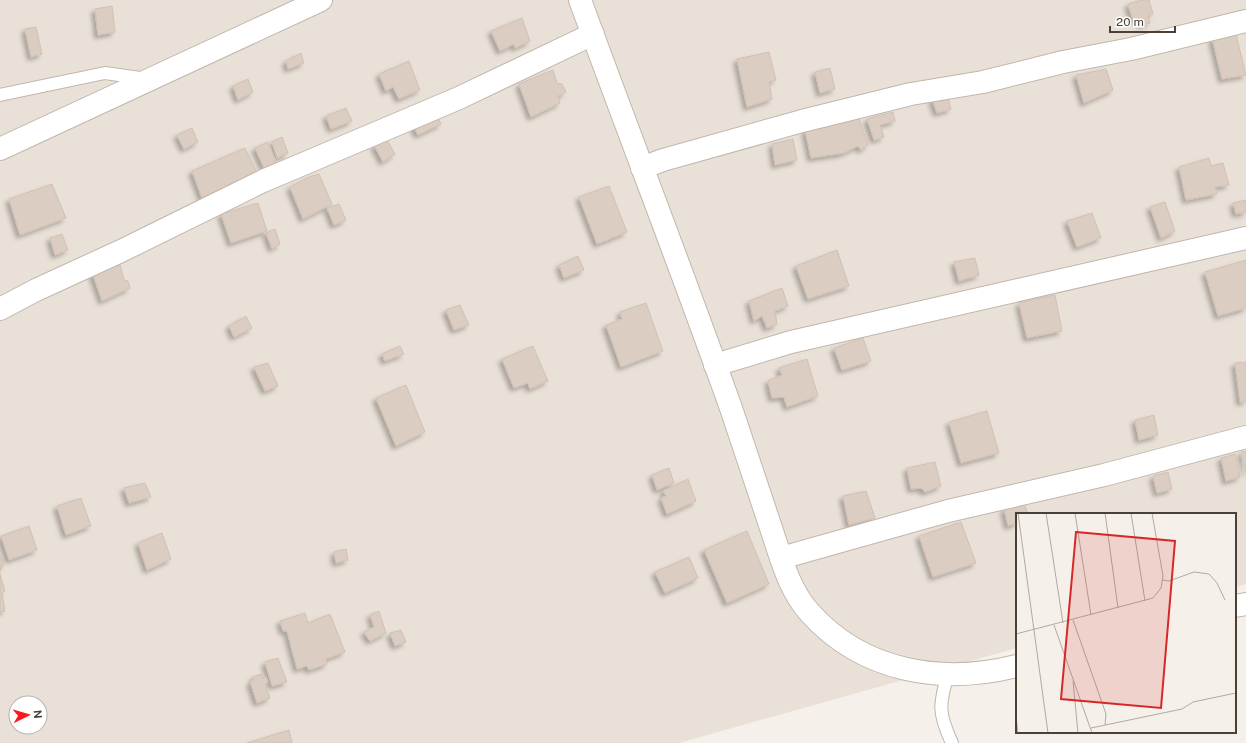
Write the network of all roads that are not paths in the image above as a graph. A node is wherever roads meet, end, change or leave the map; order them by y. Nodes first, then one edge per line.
1 (321, 0) edge
2 (580, 0) edge
3 (1246, 21) edge
4 (593, 34) junction
5 (148, 79) junction
6 (0, 95) edge
7 (0, 149) edge
8 (642, 168) junction
9 (1246, 238) edge
10 (0, 308) edge
11 (715, 365) junction
12 (1246, 437) edge
13 (781, 558) junction
14 (1246, 604) edge
15 (1236, 606) edge
16 (1016, 666) edge
17 (948, 673) junction
18 (952, 743) edge

1 - 5 street
2 - 4 street
3 - 8 street
4 - 8 street
4 - 10 street
5 - 6 lane
5 - 7 street
8 - 11 street
9 - 11 street
11 - 13 street
12 - 13 street
13 - 17 street
14 - 15 street
16 - 17 street
17 - 18 lane

